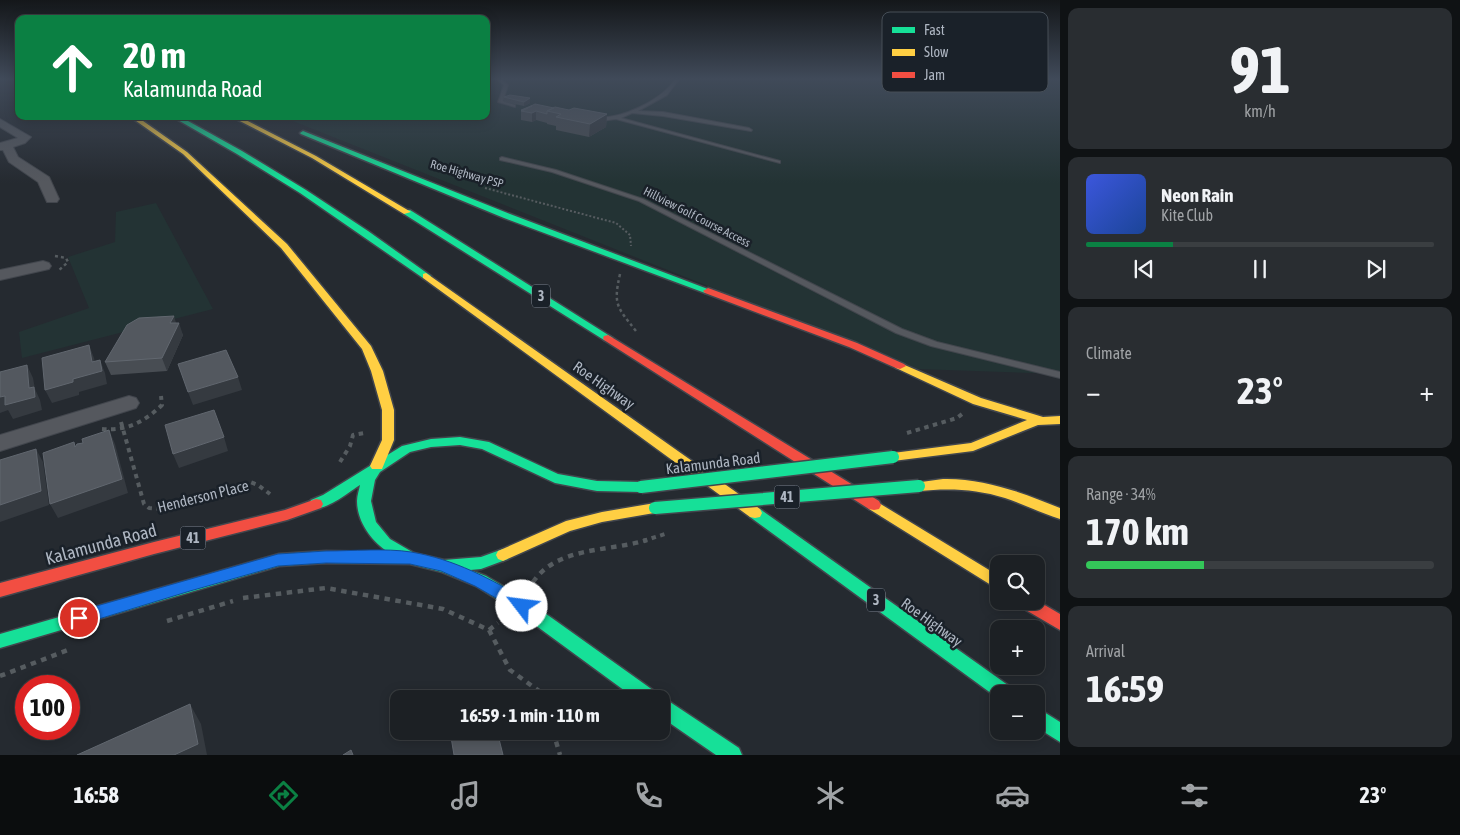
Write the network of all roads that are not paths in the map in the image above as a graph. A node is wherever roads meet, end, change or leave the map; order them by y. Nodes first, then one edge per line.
1 (628, 113) edge
2 (650, 113) edge
3 (590, 118) edge
4 (617, 118) junction
5 (138, 120) edge
6 (182, 120) edge
7 (241, 120) edge
8 (0, 122) edge
9 (296, 125) road end
10 (749, 130) dead end
11 (3, 146) edge
12 (502, 159) dead end
13 (778, 162) dead end
14 (52, 199) dead end
15 (43, 266) dead end
16 (0, 275) edge
17 (1060, 375) edge
18 (123, 405) road end
19 (1040, 420) junction
20 (1060, 420) edge
21 (0, 442) edge
22 (377, 466) junction
23 (1060, 514) edge
24 (410, 558) junction
25 (444, 566) junction
26 (990, 578) edge
27 (0, 590) edge
28 (1040, 610) edge
29 (1060, 623) edge
30 (0, 641) edge
31 (994, 685) edge
32 (639, 690) edge
33 (670, 712) edge
34 (1045, 722) edge
35 (1060, 733) edge
36 (732, 755) edge

1 - 4 lane
2 - 10 lane
3 - 4 lane
4 - 13 lane
5 - 22 main road
6 - 31 main road, Roe Highway / 3
7 - 26 main road, 3
8 - 11 street
9 - 19 main road
11 - 14 street
12 - 17 lane, Hillview Golf Course Access
15 - 16 street
18 - 21 street
19 - 20 main road, Kalamunda Road / 41
19 - 22 main road, Kalamunda Road / 41, bridge
22 - 24 main road
22 - 27 main road, Kalamunda Road / 41
23 - 25 main road, 41, bridge
24 - 25 main road, 41
24 - 30 main road, 41
25 - 32 main road
28 - 29 main road
33 - 36 main road
34 - 35 main road

